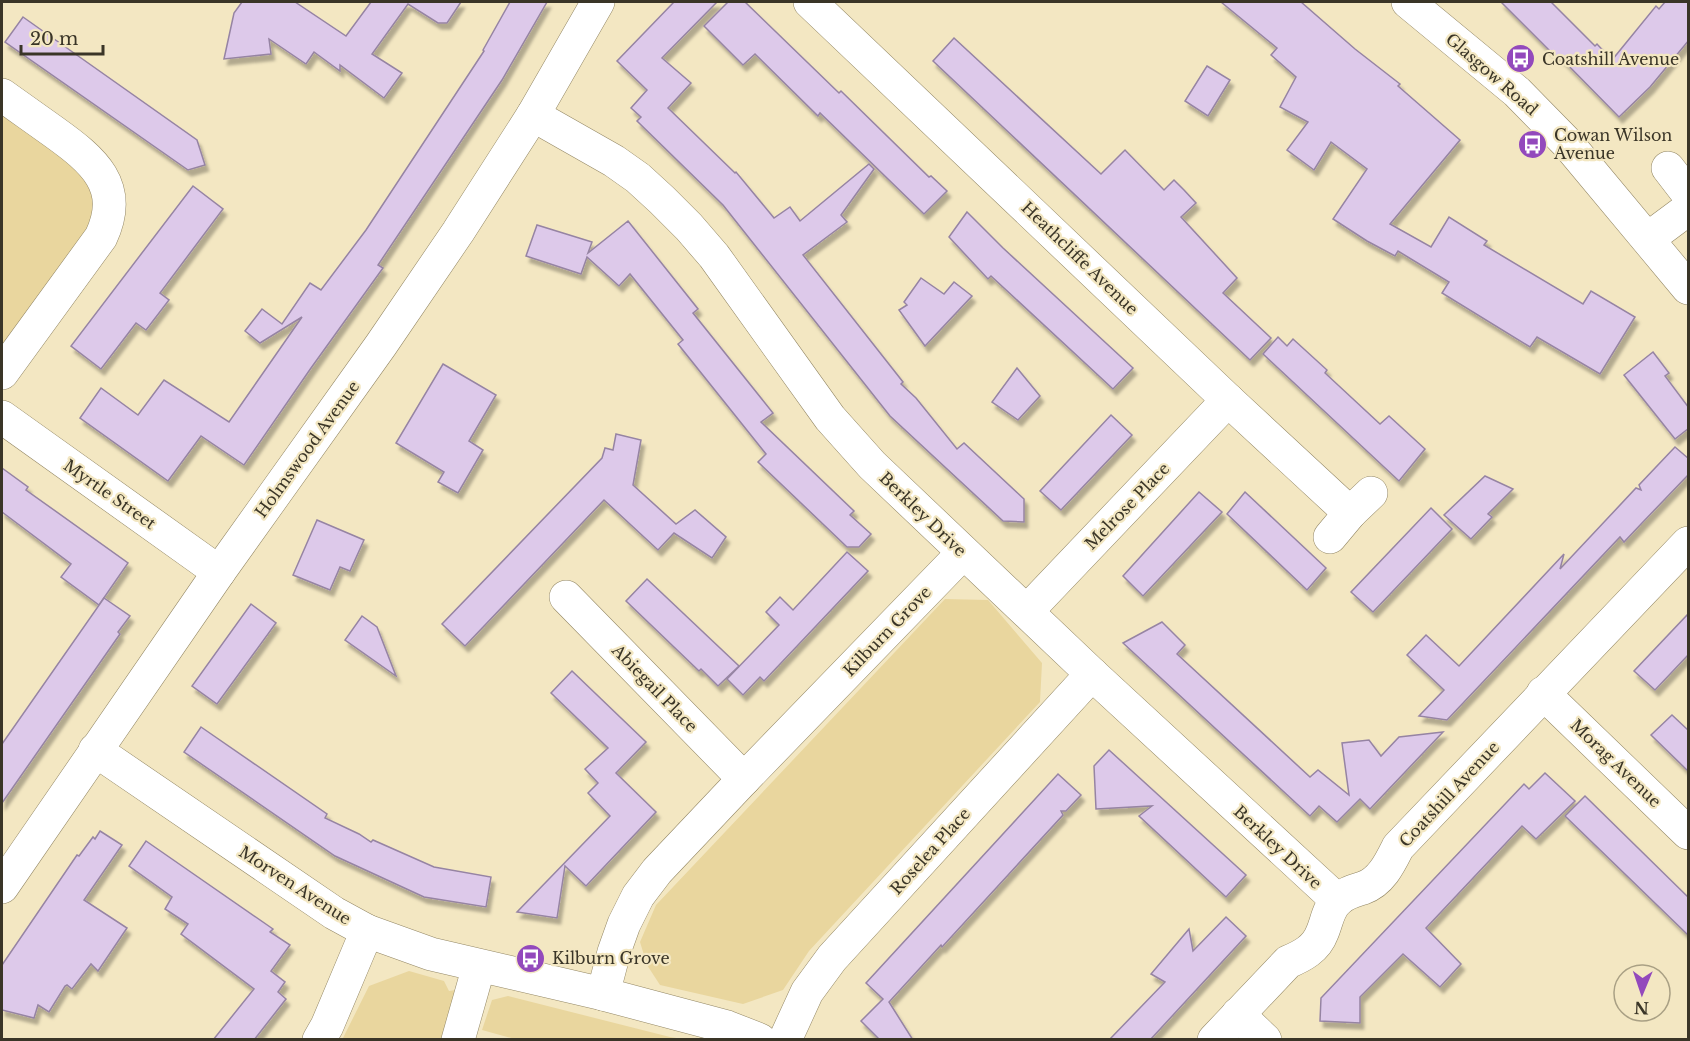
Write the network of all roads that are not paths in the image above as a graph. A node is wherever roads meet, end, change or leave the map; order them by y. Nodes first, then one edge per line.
1 (598, 2) edge
2 (810, 2) edge
3 (1408, 2) edge
4 (2, 95) edge
5 (533, 115) junction
6 (1668, 168) dead end
7 (1689, 194) edge
8 (1689, 208) edge
9 (1649, 238) junction
10 (1689, 288) edge
11 (2, 373) edge
12 (1228, 400) junction
13 (2, 417) edge
14 (1350, 515) dead end
15 (1689, 543) edge
16 (963, 553) junction
17 (219, 572) junction
18 (566, 597) dead end
19 (1027, 611) junction
20 (1092, 674) junction
21 (1543, 693) junction
22 (95, 750) junction
23 (744, 779) junction
24 (1689, 833) edge
25 (2, 887) edge
26 (1337, 900) junction
27 (367, 931) junction
28 (479, 966) junction
29 (603, 994) junction
30 (1238, 1014) junction
31 (319, 1040) edge
32 (458, 1040) edge
33 (760, 1040) edge
34 (784, 1040) edge
35 (1215, 1040) edge
36 (1265, 1040) edge

1 - 5 street, Holmswood Avenue
2 - 12 street, Heathcliffe Avenue
3 - 9 street, Glasgow Road
4 - 11 street
5 - 16 street, Berkley Drive
5 - 17 street, Holmswood Avenue
6 - 7 street
8 - 9 street
9 - 10 street, Glasgow Road
12 - 14 street, Heathcliffe Avenue
12 - 19 street, Melrose Place
13 - 17 street, Myrtle Street
15 - 21 street, Coatshill Avenue
16 - 19 street, Berkley Drive
16 - 23 street, Kilburn Grove
17 - 22 street, Holmswood Avenue
18 - 23 street, Abiegail Place
19 - 20 street, Berkley Drive
20 - 26 street, Berkley Drive
20 - 34 street, Roselea Place
21 - 24 street, Morag Avenue
21 - 26 street, Coatshill Avenue
22 - 25 street, Holmswood Avenue
22 - 27 street, Morven Avenue
23 - 29 street, Kilburn Grove
26 - 30 street
27 - 28 street, Morven Avenue
27 - 31 street
28 - 29 street, Morven Avenue
28 - 32 street
29 - 33 street, Morven Avenue
30 - 35 street
30 - 36 street

